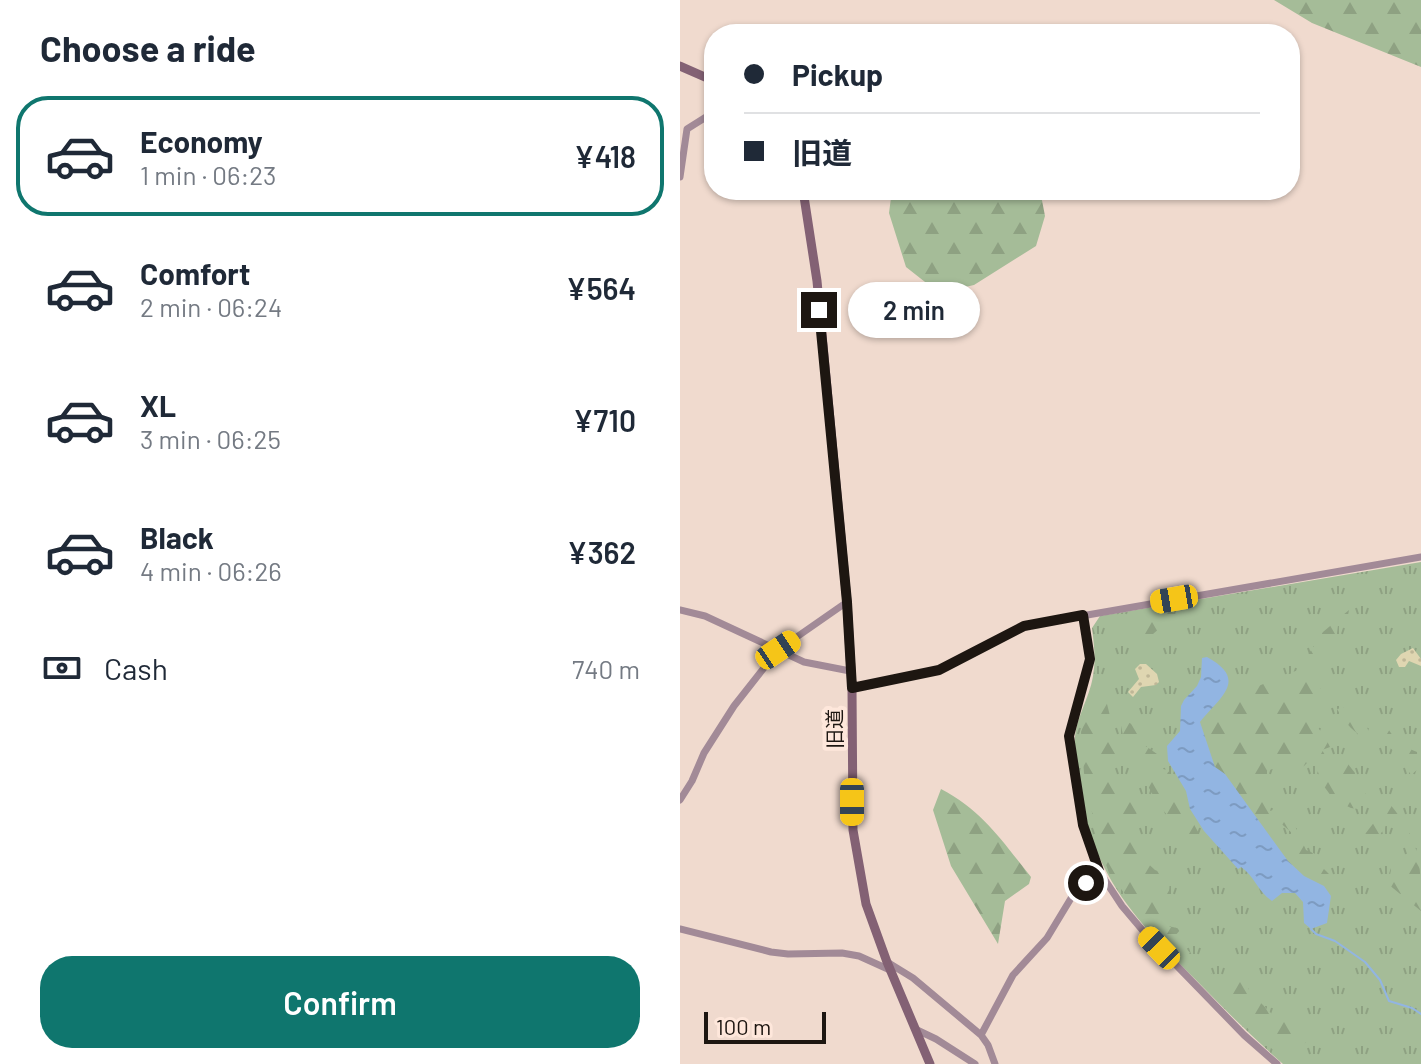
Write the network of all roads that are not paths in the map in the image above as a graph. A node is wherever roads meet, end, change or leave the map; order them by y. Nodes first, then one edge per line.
1 (680, 66) edge
2 (704, 77) edge
3 (704, 117) edge
4 (684, 126) edge
5 (680, 177) edge
6 (805, 200) edge
7 (1421, 557) edge
8 (847, 602) junction
9 (680, 610) edge
10 (1083, 615) junction
11 (778, 650) junction
12 (850, 671) junction
13 (852, 688) junction
14 (680, 800) edge
15 (1099, 871) junction
16 (680, 929) edge
17 (889, 966) junction
18 (915, 1029) junction
19 (981, 1035) junction
20 (930, 1064) edge
21 (975, 1064) edge
22 (995, 1064) edge
23 (1277, 1064) edge

1 - 2 street
3 - 4 street
4 - 5 street
6 - 8 street, 旧道
7 - 10 street
8 - 11 street
8 - 12 street, 旧道
9 - 11 street
10 - 13 street
10 - 15 street
11 - 12 street
11 - 14 street
12 - 13 street, 旧道
13 - 17 street, 旧道
15 - 19 street
15 - 23 street
16 - 17 street
17 - 18 street, 旧道
17 - 19 street
18 - 20 street, 旧道
18 - 21 street
19 - 22 street

